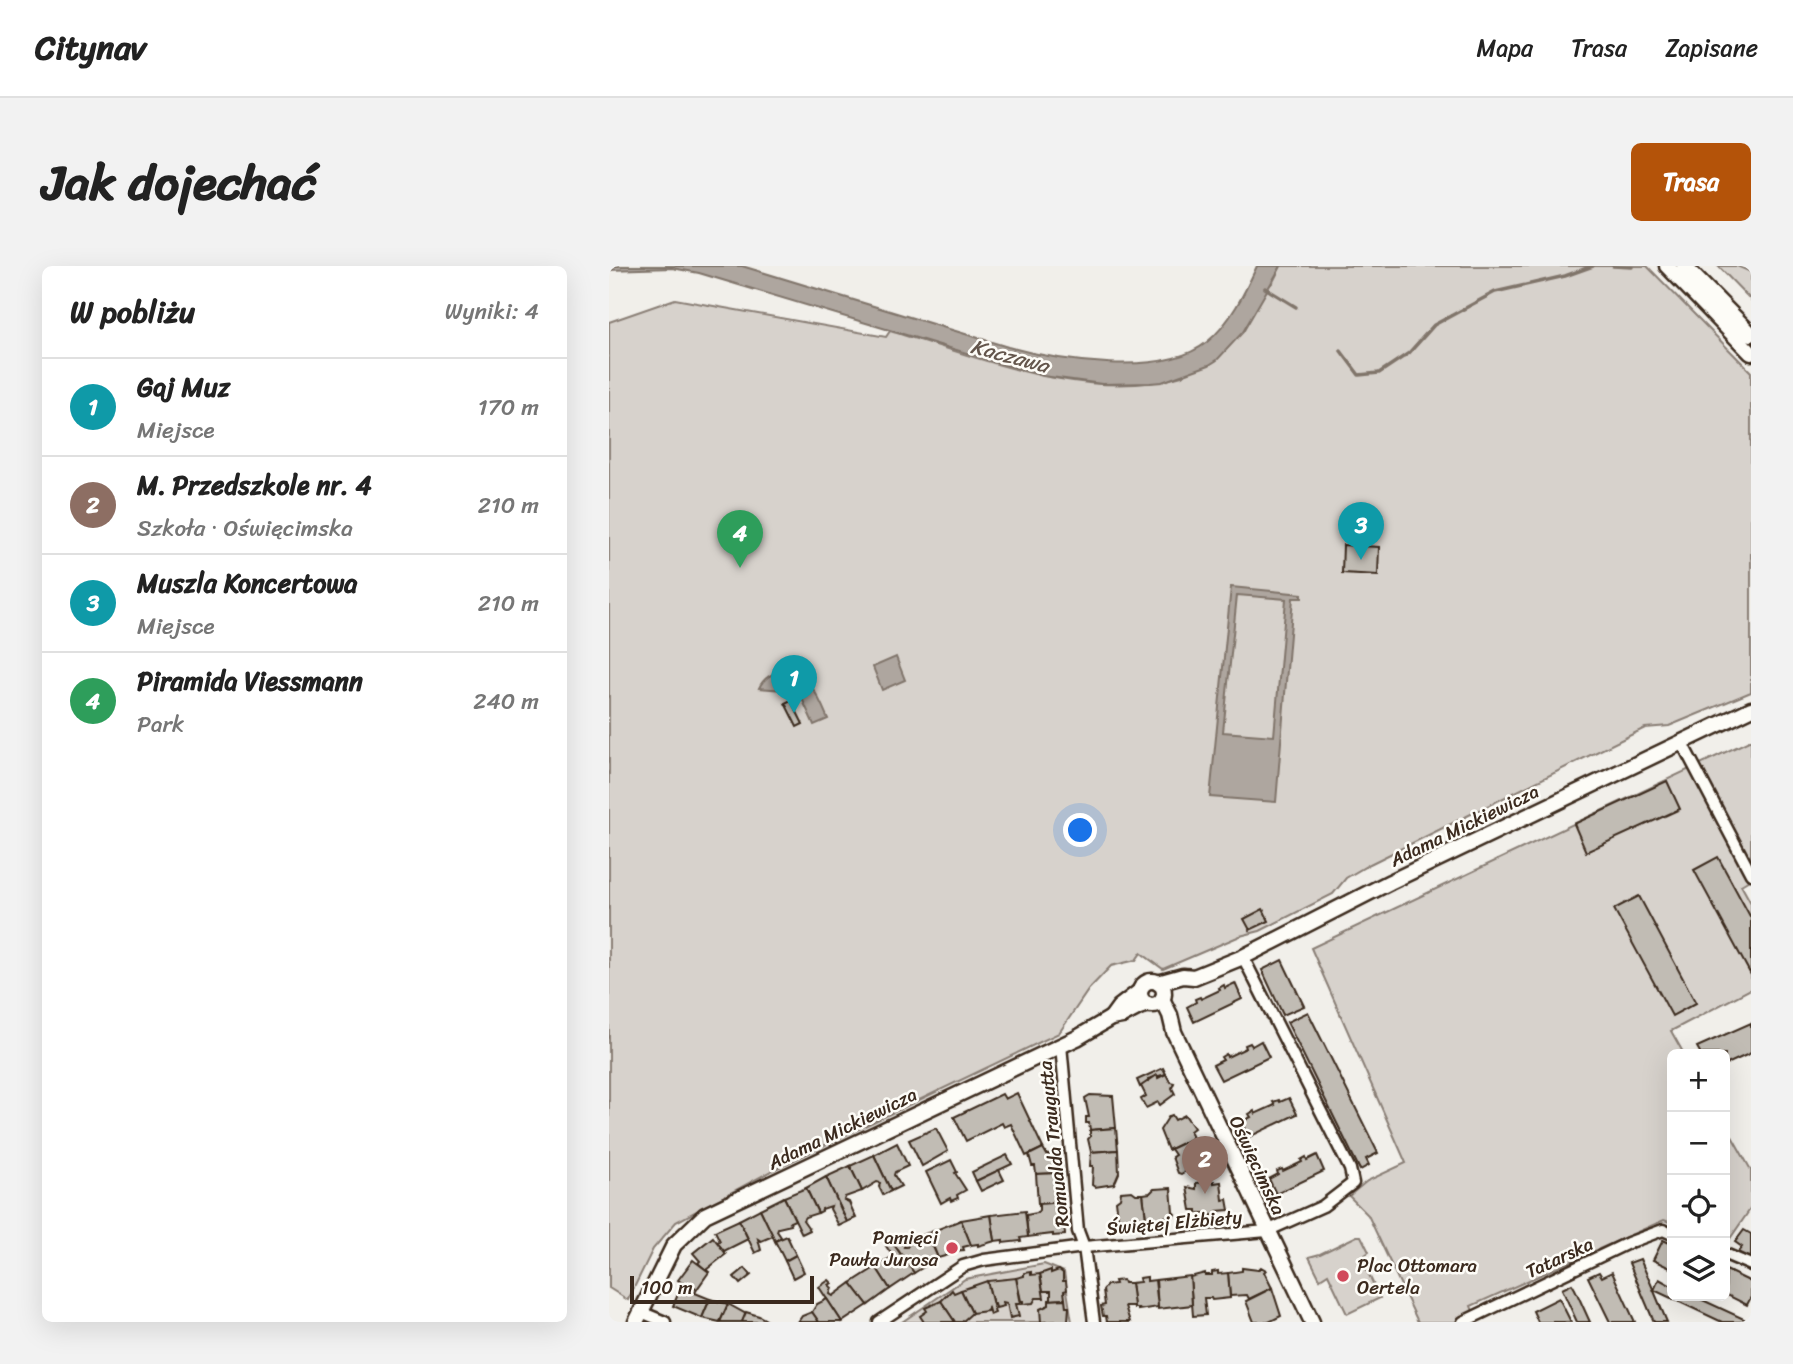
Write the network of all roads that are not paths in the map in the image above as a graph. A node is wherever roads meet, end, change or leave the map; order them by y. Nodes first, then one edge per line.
1 (1667, 266) edge
2 (1684, 266) edge
3 (1730, 322) junction
4 (1745, 335) edge
5 (1751, 353) edge
6 (1751, 709) edge
7 (1681, 741) junction
8 (1751, 874) edge
9 (1243, 957) junction
10 (1157, 997) junction
11 (1111, 1018) junction
12 (1061, 1045) junction
13 (1267, 1231) junction
14 (1667, 1232) edge
15 (1084, 1247) junction
16 (1730, 1256) edge
17 (1751, 1265) edge
18 (639, 1317) edge
19 (665, 1322) edge
20 (880, 1322) edge
21 (1094, 1322) edge
22 (1312, 1322) edge
23 (1463, 1322) edge

1 - 3 street
2 - 3 street
3 - 4 street
4 - 5 street
6 - 7 street, Adama Mickiewicza
7 - 8 street
7 - 9 street, Adama Mickiewicza
9 - 10 street, Adama Mickiewicza
9 - 13 street, Świętej Elżbiety
10 - 11 street, Adama Mickiewicza
10 - 11 street, Adama Mickiewicza
10 - 13 street, Oświęcimska
11 - 12 street, Adama Mickiewicza
12 - 15 street, Romualda Traugutta
12 - 18 street, Adama Mickiewicza
13 - 15 street, Świętej Elżbiety
13 - 22 street, Oświęcimska
14 - 23 street, Tatarska
15 - 20 street, Świętej Elżbiety
15 - 21 street, Romualda Traugutta
16 - 17 street
18 - 19 street

